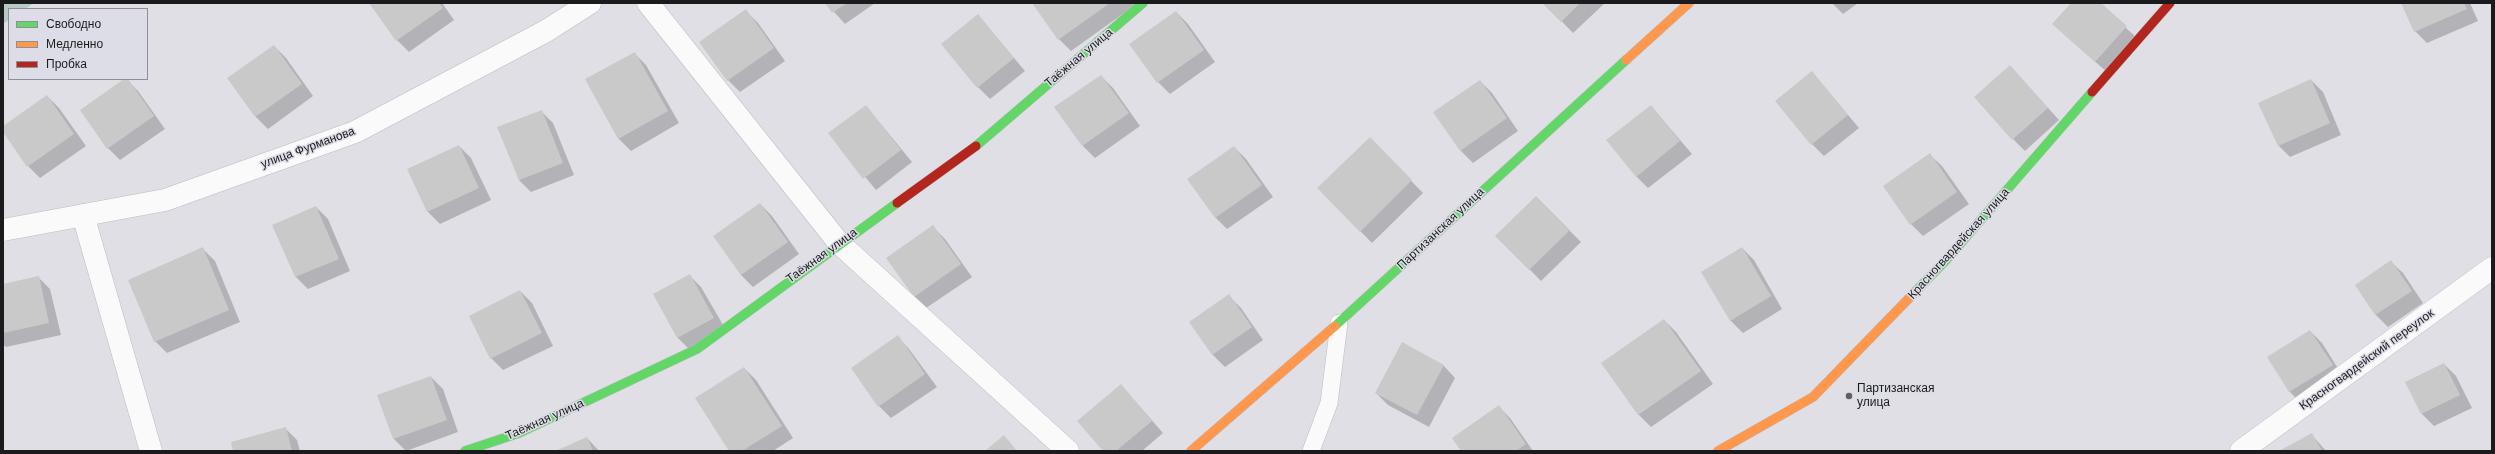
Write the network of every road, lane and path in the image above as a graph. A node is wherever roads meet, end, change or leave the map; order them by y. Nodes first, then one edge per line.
1 (590, 3) edge
2 (648, 3) edge
3 (1144, 3) edge
4 (1688, 3) edge
5 (2170, 3) edge
6 (83, 216) junction
7 (3, 230) edge
8 (839, 243) junction
9 (2492, 268) edge
10 (1339, 323) junction
11 (151, 451) edge
12 (465, 451) edge
13 (1068, 451) edge
14 (1191, 451) edge
15 (1311, 451) edge
16 (1718, 451) edge
17 (2240, 451) edge

1 - 6 street, улица Фурманова
2 - 8 street
3 - 8 street, Таёжная улица
4 - 10 street, Партизанская улица
5 - 16 street, Красногвардейская улица
6 - 7 street, улица Фурманова
6 - 11 street
8 - 12 street, Таёжная улица
8 - 13 street
9 - 17 street, Красногвардейский переулок
10 - 14 street, Партизанская улица
10 - 15 lane

